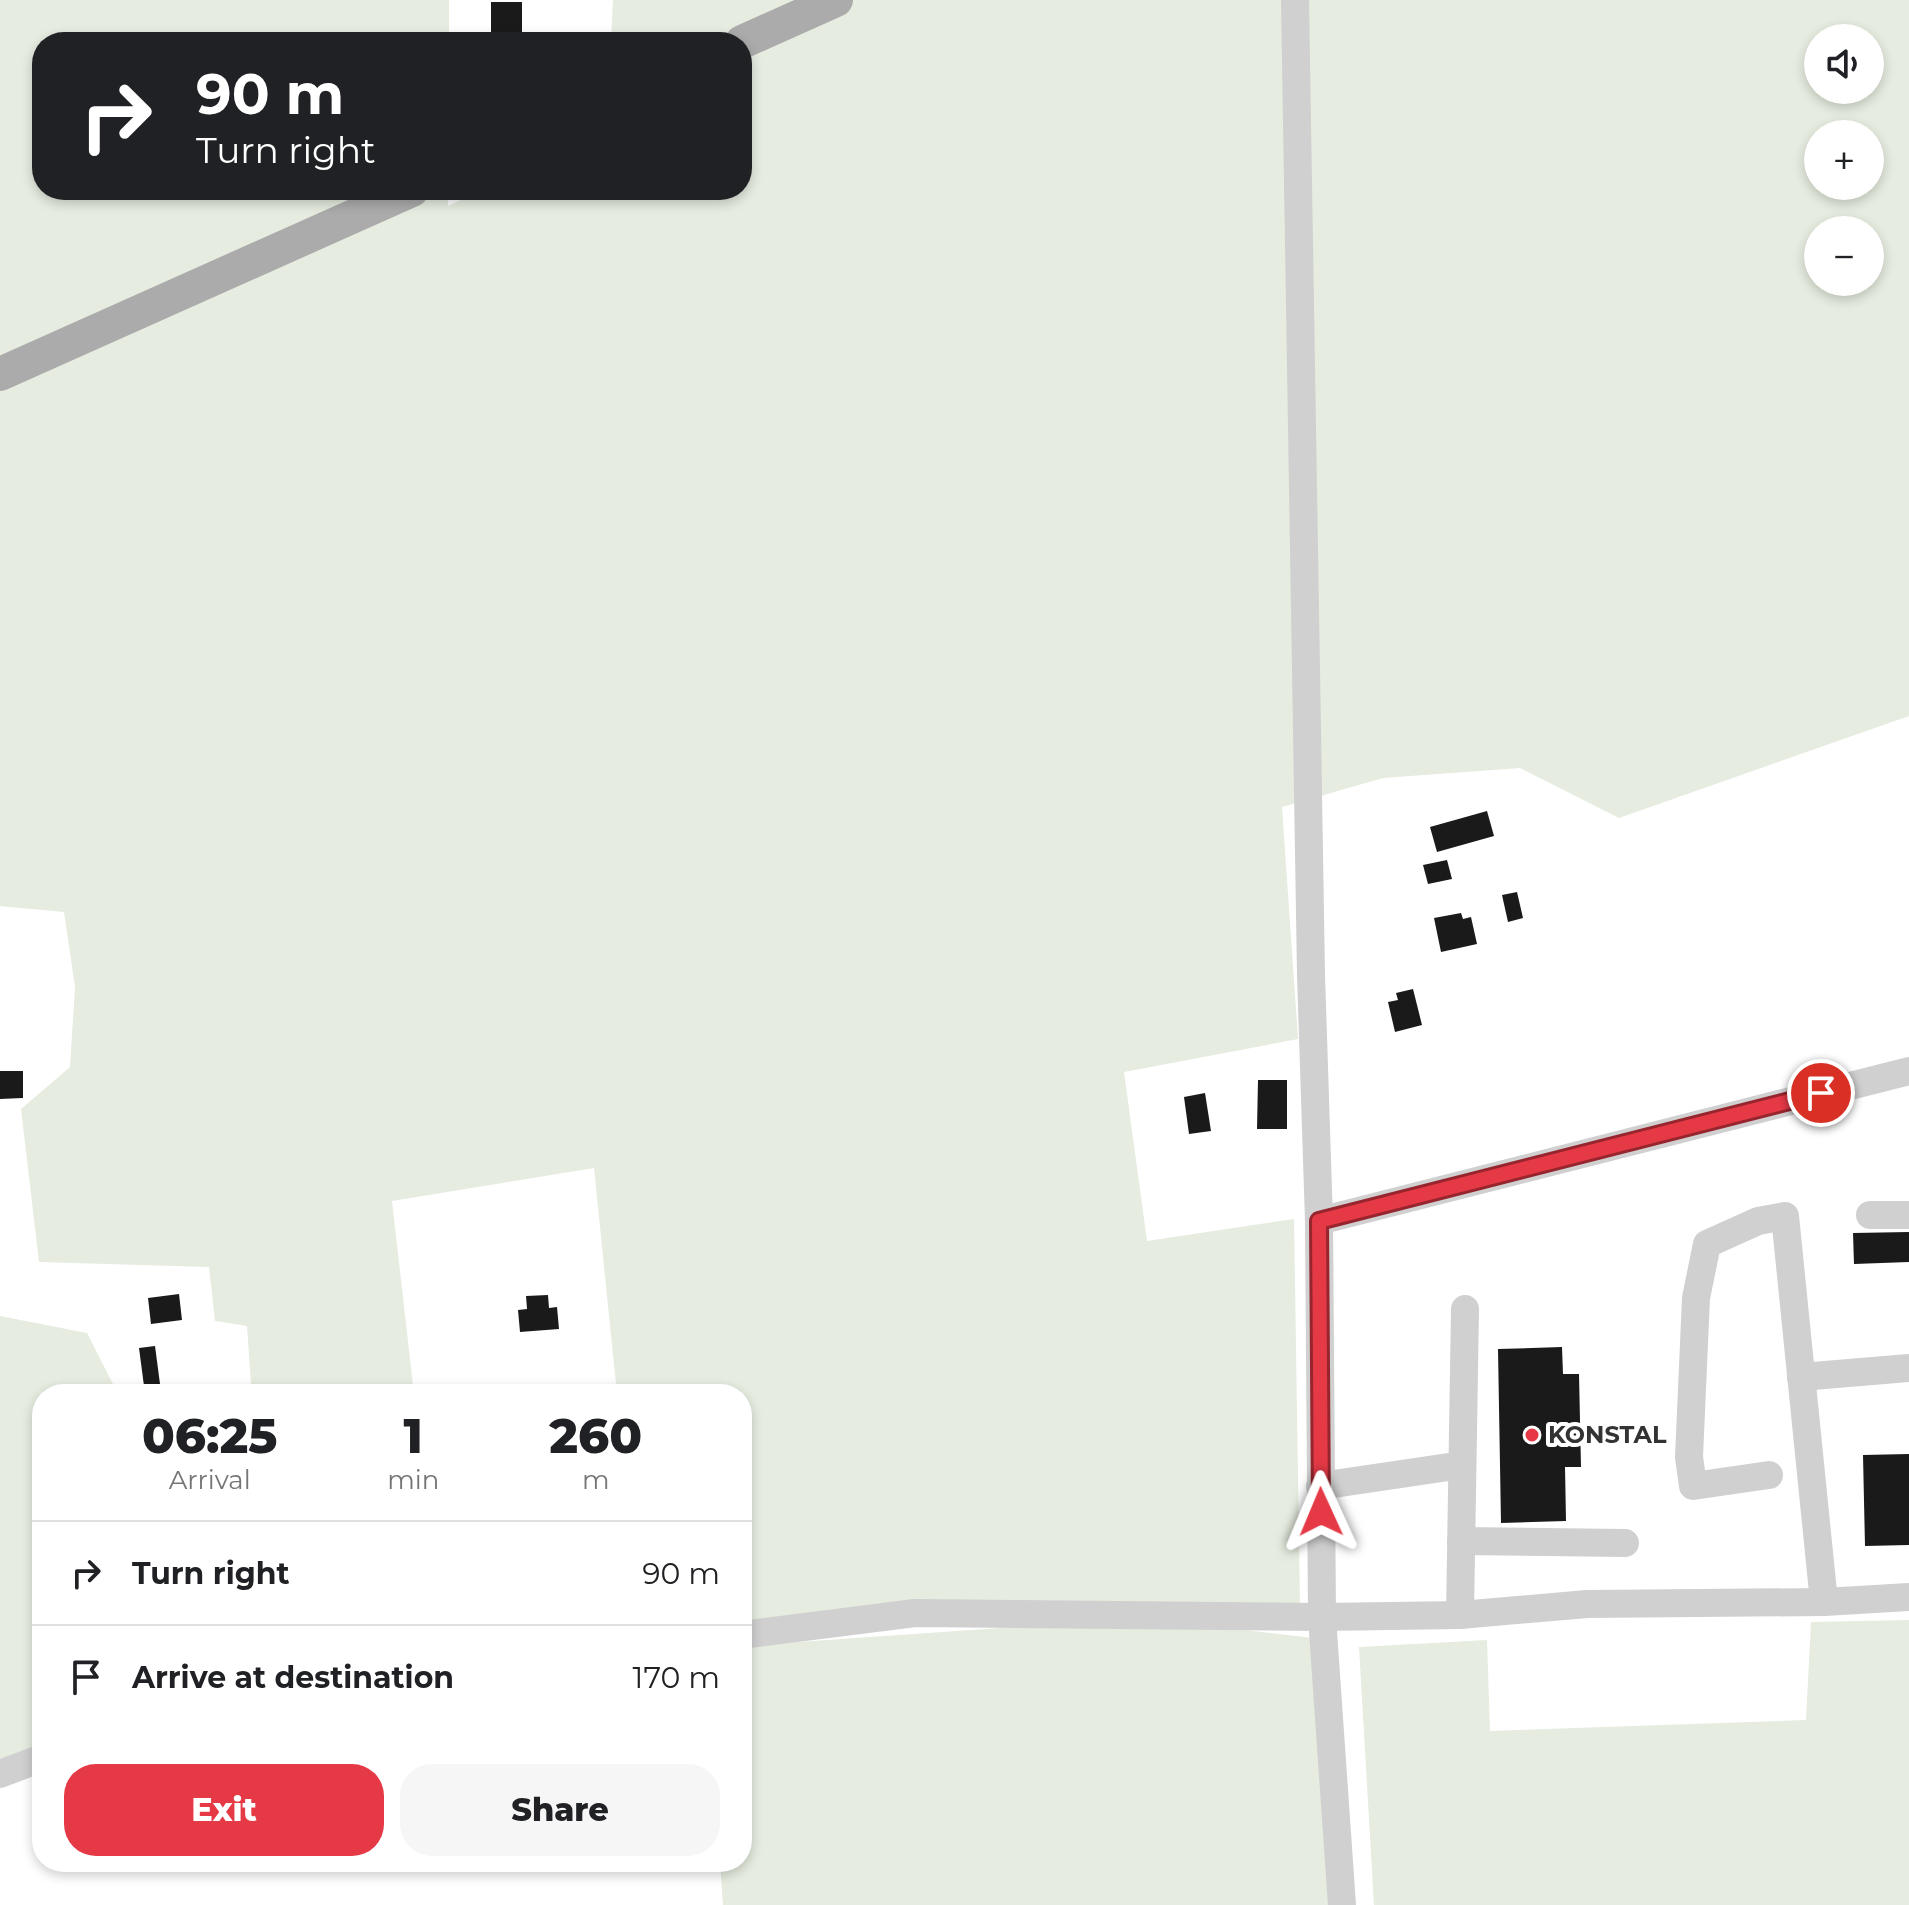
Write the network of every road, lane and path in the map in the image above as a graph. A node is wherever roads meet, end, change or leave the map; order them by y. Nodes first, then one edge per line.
1 (836, 0) edge
2 (1295, 0) edge
3 (752, 38) edge
4 (390, 200) edge
5 (0, 374) edge
6 (1909, 1071) edge
7 (1870, 1215) dead end
8 (1909, 1215) edge
9 (1319, 1221) junction
10 (1465, 1309) dead end
11 (1909, 1368) edge
12 (1801, 1377) junction
13 (1462, 1465) junction
14 (1769, 1475) dead end
15 (1320, 1486) junction
16 (1461, 1541) junction
17 (1625, 1543) dead end
18 (1909, 1597) edge
19 (1824, 1602) junction
20 (1460, 1615) junction
21 (1322, 1617) junction
22 (752, 1634) edge
23 (32, 1762) edge
24 (0, 1774) edge
25 (1342, 1905) edge

1 - 3 main road
2 - 9 street
4 - 5 main road
6 - 9 street
7 - 8 street
9 - 15 street
10 - 13 street
11 - 12 street
12 - 14 street
12 - 19 street
13 - 15 street
13 - 16 street
15 - 21 street
16 - 17 street
16 - 20 street
18 - 19 street
19 - 20 street
20 - 21 street
21 - 22 street
21 - 25 street
23 - 24 street

